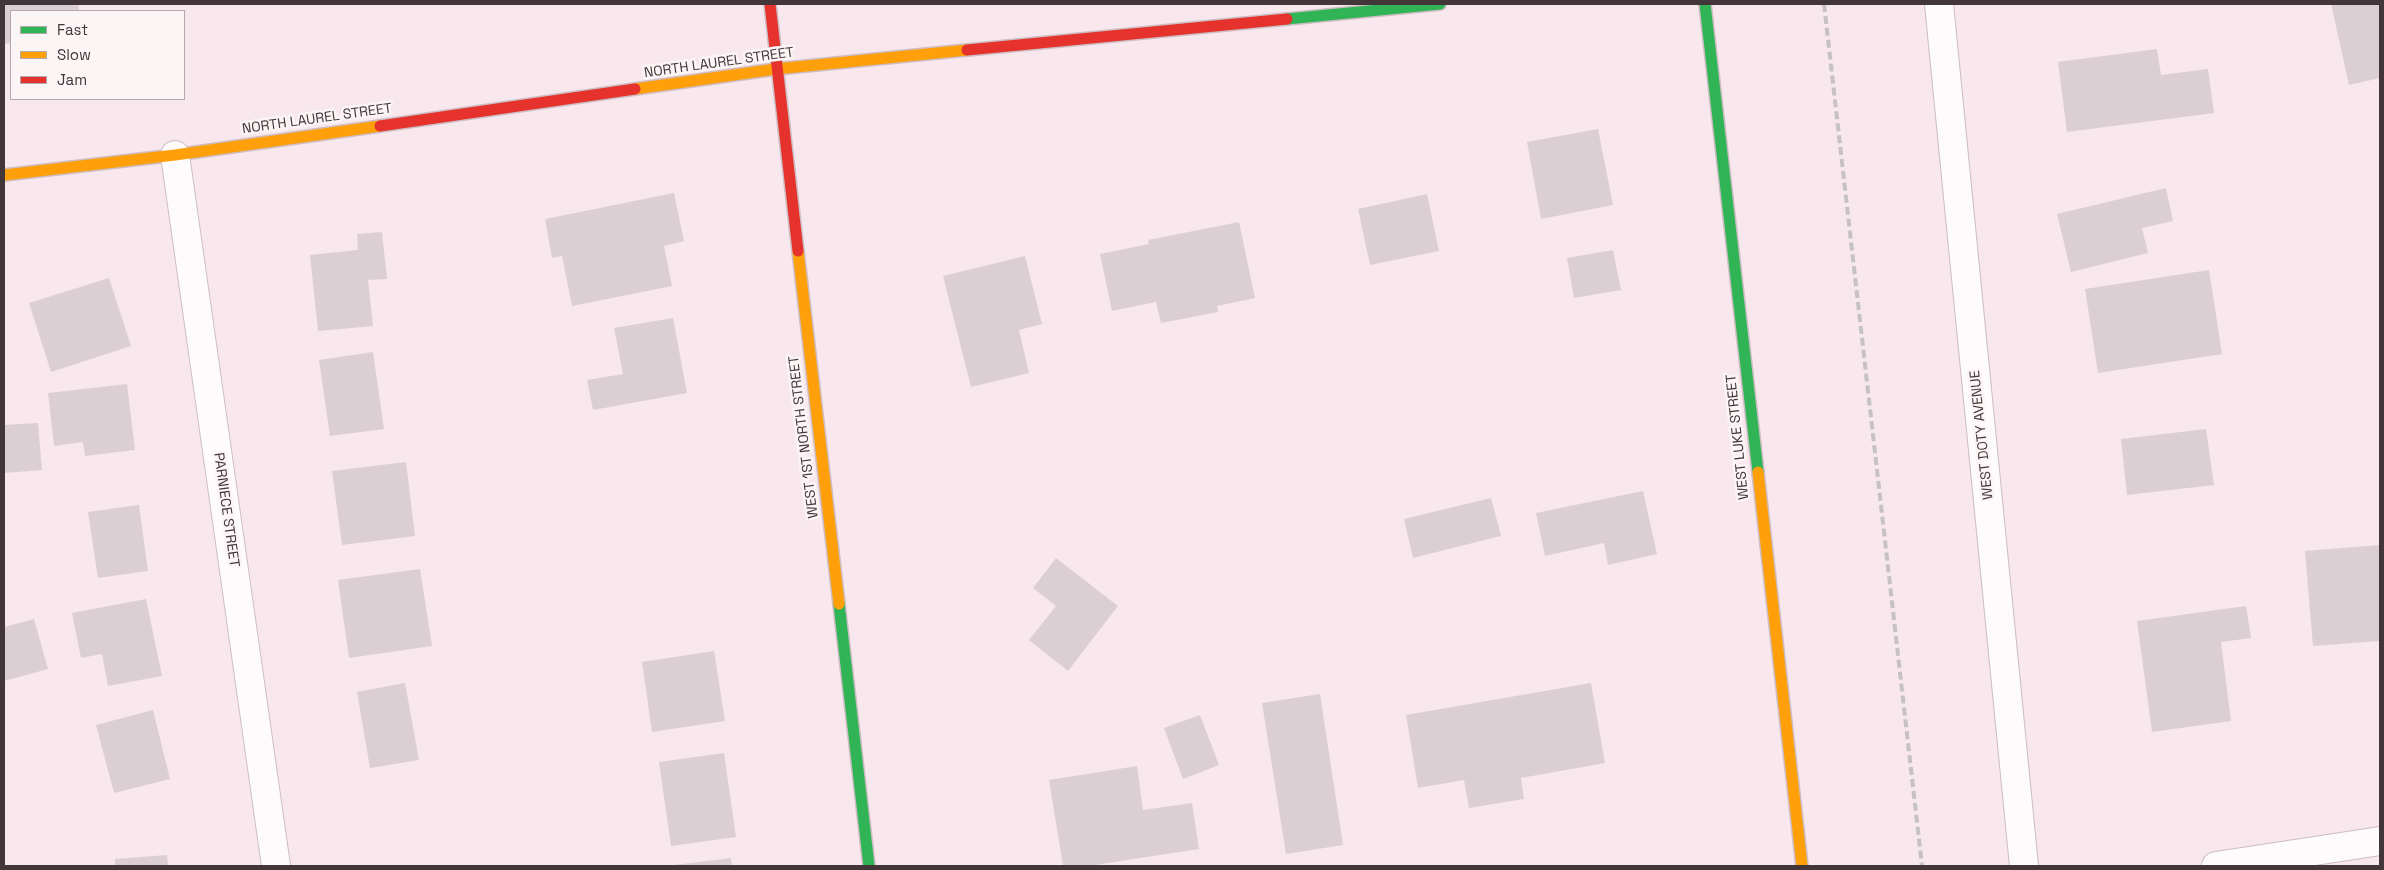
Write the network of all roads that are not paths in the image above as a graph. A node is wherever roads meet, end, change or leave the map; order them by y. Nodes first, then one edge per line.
1 (770, 4) edge
2 (1440, 4) edge
3 (1704, 4) edge
4 (1939, 4) edge
5 (776, 69) junction
6 (176, 155) junction
7 (4, 175) edge
8 (2380, 842) edge
9 (276, 866) edge
10 (869, 866) edge
11 (1802, 866) edge
12 (2024, 866) edge
13 (2216, 866) edge

1 - 5 street, WEST 1ST NORTH STREET
2 - 5 street, NORTH LAUREL STREET
3 - 11 street, WEST LUKE STREET
4 - 12 street, WEST DOTY AVENUE
5 - 6 street, NORTH LAUREL STREET
5 - 10 street, WEST 1ST NORTH STREET
6 - 7 street, NORTH LAUREL STREET
6 - 9 street, PARNIECE STREET
8 - 13 street

